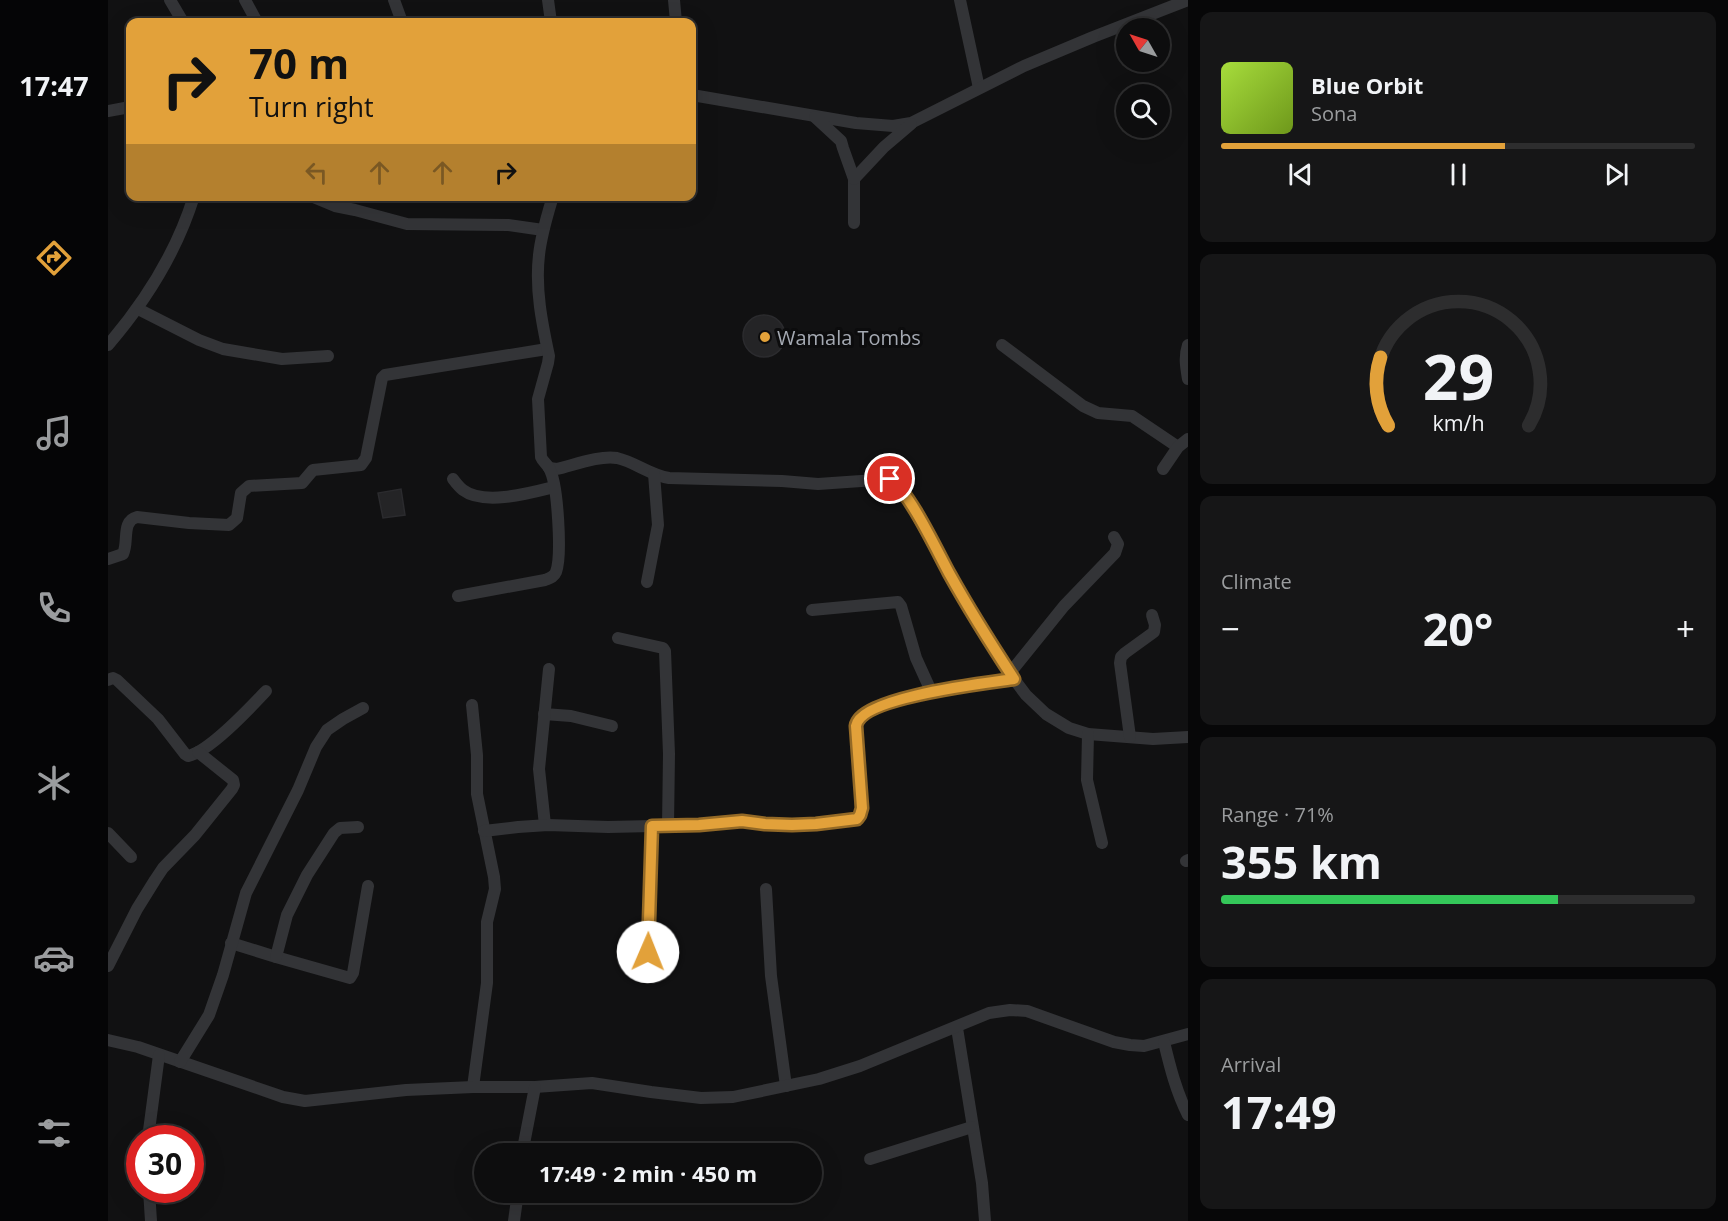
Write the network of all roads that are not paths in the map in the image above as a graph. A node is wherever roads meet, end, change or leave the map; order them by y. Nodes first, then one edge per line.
1 (170, 0) edge
2 (245, 0) edge
3 (394, 0) edge
4 (548, 0) edge
5 (674, 0) edge
6 (960, 0) edge
7 (1188, 0) edge
8 (181, 18) edge
9 (255, 18) edge
10 (401, 18) edge
11 (550, 18) edge
12 (676, 18) edge
13 (979, 88) junction
14 (696, 95) edge
15 (126, 108) edge
16 (108, 111) edge
17 (815, 117) junction
18 (911, 123) junction
19 (854, 179) junction
20 (193, 201) edge
21 (323, 201) edge
22 (552, 201) edge
23 (854, 223) dead end
24 (543, 230) junction
25 (138, 309) junction
26 (108, 345) edge
27 (1002, 345) dead end
28 (1188, 345) edge
29 (547, 349) junction
30 (328, 356) dead end
31 (1188, 379) edge
32 (1183, 443) edge
33 (549, 468) junction
34 (1162, 469) dead end
35 (654, 474) junction
36 (453, 479) dead end
37 (554, 486) junction
38 (1114, 537) dead end
39 (108, 559) edge
40 (647, 582) dead end
41 (458, 596) dead end
42 (812, 610) dead end
43 (1152, 615) dead end
44 (618, 638) dead end
45 (549, 669) dead end
46 (1012, 676) junction
47 (108, 681) edge
48 (266, 691) dead end
49 (931, 691) junction
50 (472, 705) dead end
51 (363, 708) dead end
52 (544, 714) junction
53 (612, 726) dead end
54 (1088, 734) junction
55 (1130, 737) junction
56 (1188, 737) edge
57 (198, 752) junction
58 (545, 825) junction
59 (652, 826) junction
60 (668, 826) junction
61 (358, 827) dead end
62 (484, 831) junction
63 (108, 833) edge
64 (1102, 843) dead end
65 (131, 857) dead end
66 (368, 886) dead end
67 (766, 889) dead end
68 (231, 943) junction
69 (662, 956) dead end
70 (276, 957) junction
71 (108, 966) edge
72 (957, 1028) junction
73 (1188, 1034) edge
74 (108, 1040) edge
75 (1164, 1042) junction
76 (159, 1055) junction
77 (180, 1062) junction
78 (786, 1086) junction
79 (473, 1087) junction
80 (535, 1087) junction
81 (1188, 1115) edge
82 (150, 1125) edge
83 (972, 1127) junction
84 (524, 1143) edge
85 (870, 1159) dead end
86 (150, 1203) edge
87 (516, 1203) edge
88 (983, 1220) edge
89 (151, 1221) edge
90 (514, 1221) edge

1 - 8 street
2 - 9 street
3 - 10 street
4 - 11 street
5 - 12 street
6 - 13 street
7 - 13 street
13 - 18 street
14 - 17 street
15 - 16 street
17 - 18 street
17 - 19 street
18 - 19 street
19 - 23 street
20 - 25 street
21 - 24 street
22 - 24 street
24 - 29 street
25 - 26 street
25 - 30 street
27 - 32 street
28 - 31 street
29 - 33 street
29 - 39 street
32 - 34 street
33 - 35 street
33 - 37 street
35 - 40 street
35 - 46 street
36 - 37 street
37 - 41 street
38 - 46 street
42 - 49 street
43 - 55 street
44 - 60 street
45 - 52 street
46 - 49 street
46 - 54 street
47 - 57 street
48 - 57 street
49 - 60 street
50 - 62 street
51 - 68 street
52 - 53 street
52 - 58 street
54 - 55 street
54 - 64 street
55 - 56 street
57 - 71 street
58 - 59 street
58 - 62 street
59 - 60 street
59 - 69 street
61 - 70 street
62 - 79 street
63 - 65 street
66 - 70 street
67 - 78 street
68 - 70 street
68 - 77 street
72 - 75 street
72 - 78 street
72 - 83 street
73 - 75 street
74 - 76 street
75 - 81 street
76 - 77 street
76 - 82 street
77 - 79 street
78 - 80 street
79 - 80 street
80 - 84 street
83 - 85 street
83 - 88 street
86 - 89 street
87 - 90 street

